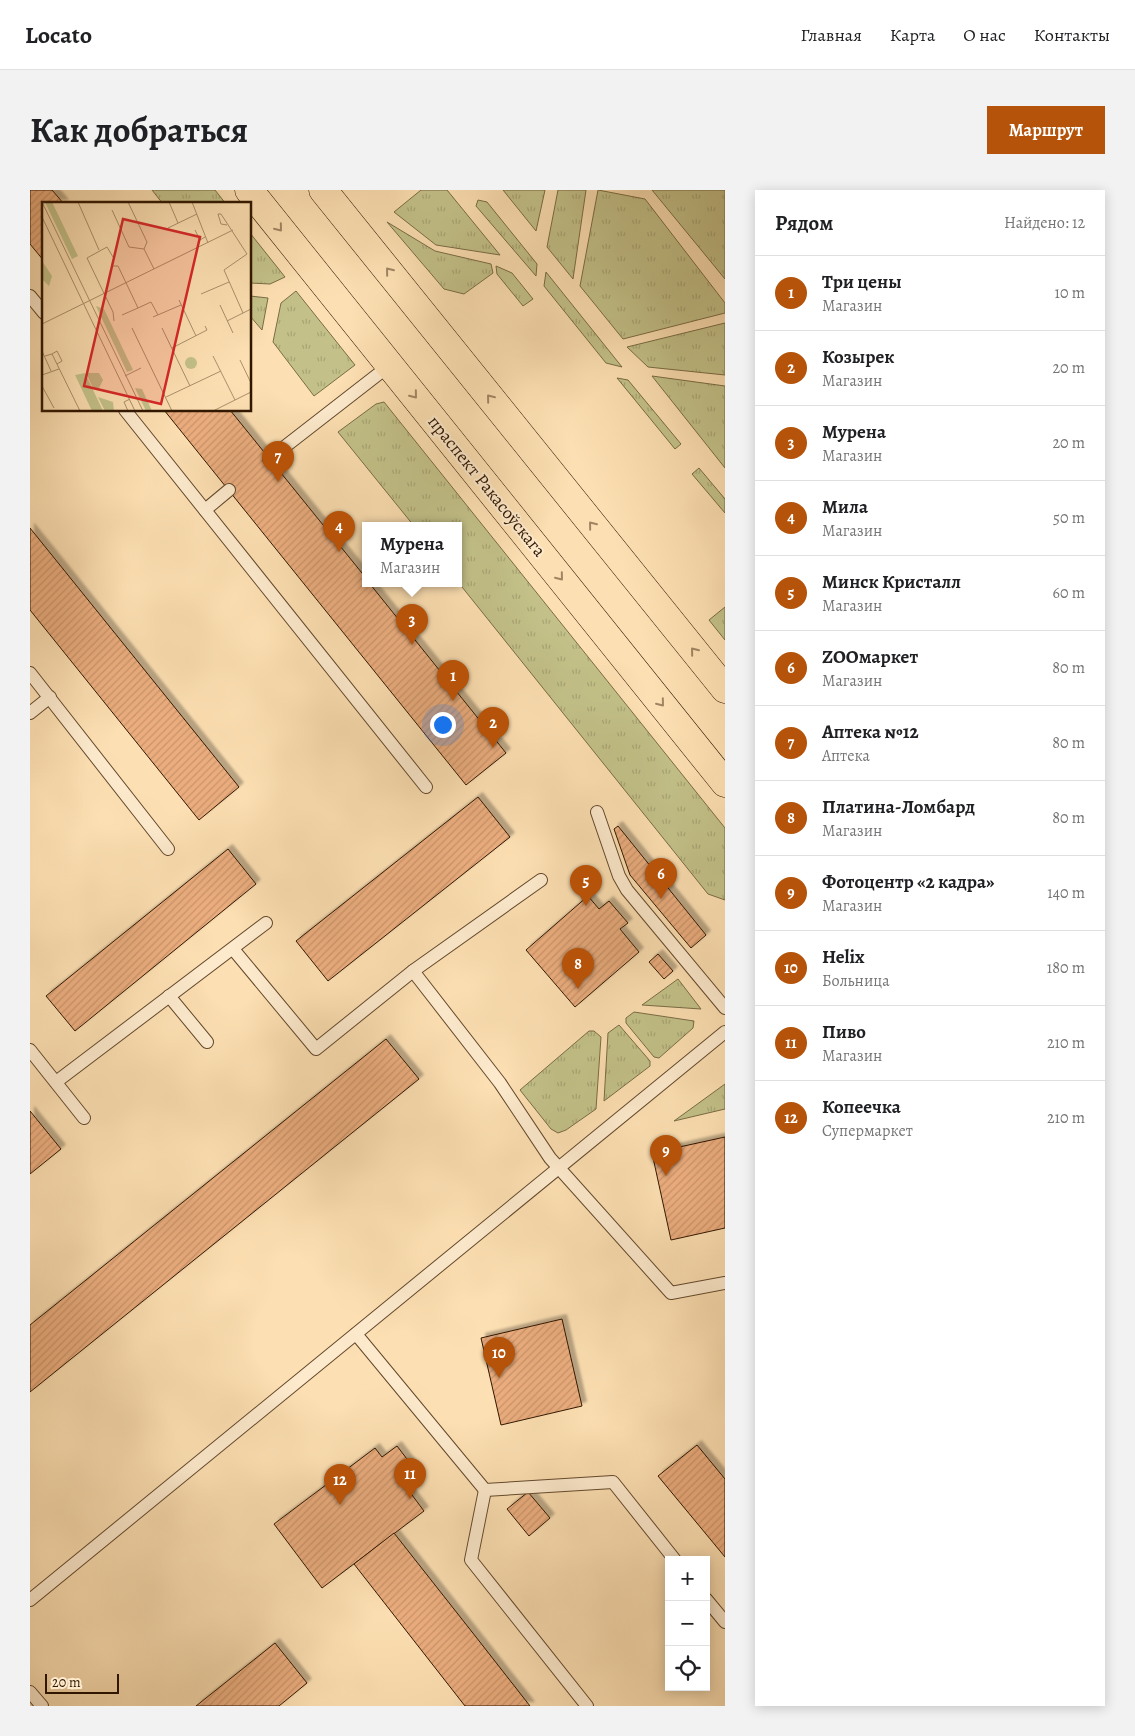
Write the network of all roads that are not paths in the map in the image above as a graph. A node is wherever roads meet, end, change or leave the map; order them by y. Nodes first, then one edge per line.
1 (249, 190) edge
2 (323, 190) edge
3 (30, 296) edge
4 (42, 311) edge
5 (390, 365) junction
6 (125, 411) edge
7 (269, 459) dead end
8 (229, 490) dead end
9 (205, 510) junction
10 (30, 672) edge
11 (725, 689) edge
12 (50, 697) junction
13 (30, 713) edge
14 (725, 783) edge
15 (426, 787) dead end
16 (597, 812) dead end
17 (168, 849) dead end
18 (541, 880) dead end
19 (266, 923) dead end
20 (233, 949) junction
21 (413, 971) junction
22 (169, 996) junction
23 (725, 1008) edge
24 (725, 1032) edge
25 (207, 1042) dead end
26 (30, 1050) edge
27 (56, 1082) junction
28 (84, 1118) dead end
29 (558, 1168) junction
30 (725, 1282) edge
31 (356, 1334) junction
32 (485, 1490) junction
33 (672, 1556) edge
34 (30, 1600) edge
35 (708, 1601) edge
36 (725, 1622) edge
37 (30, 1692) edge
38 (42, 1706) edge
39 (587, 1706) edge

1 -> 5 main road, праспект Ракасоўскага
11 -> 2 main road
3 - 4 lane
5 - 7 lane
5 -> 14 main road, праспект Ракасоўскага
6 - 9 lane
8 - 9 lane
9 - 15 lane
10 - 12 lane
12 - 13 lane
12 - 17 lane
16 - 23 lane
18 - 21 lane
19 - 20 lane
20 - 21 lane
20 - 22 lane
21 - 29 lane
22 - 25 lane
22 - 27 lane
24 - 29 lane
26 - 27 lane
27 - 28 lane
29 - 30 lane
29 - 31 lane
31 - 32 lane
31 - 34 lane
32 - 33 lane
32 - 39 lane
35 - 36 lane
37 - 38 lane

